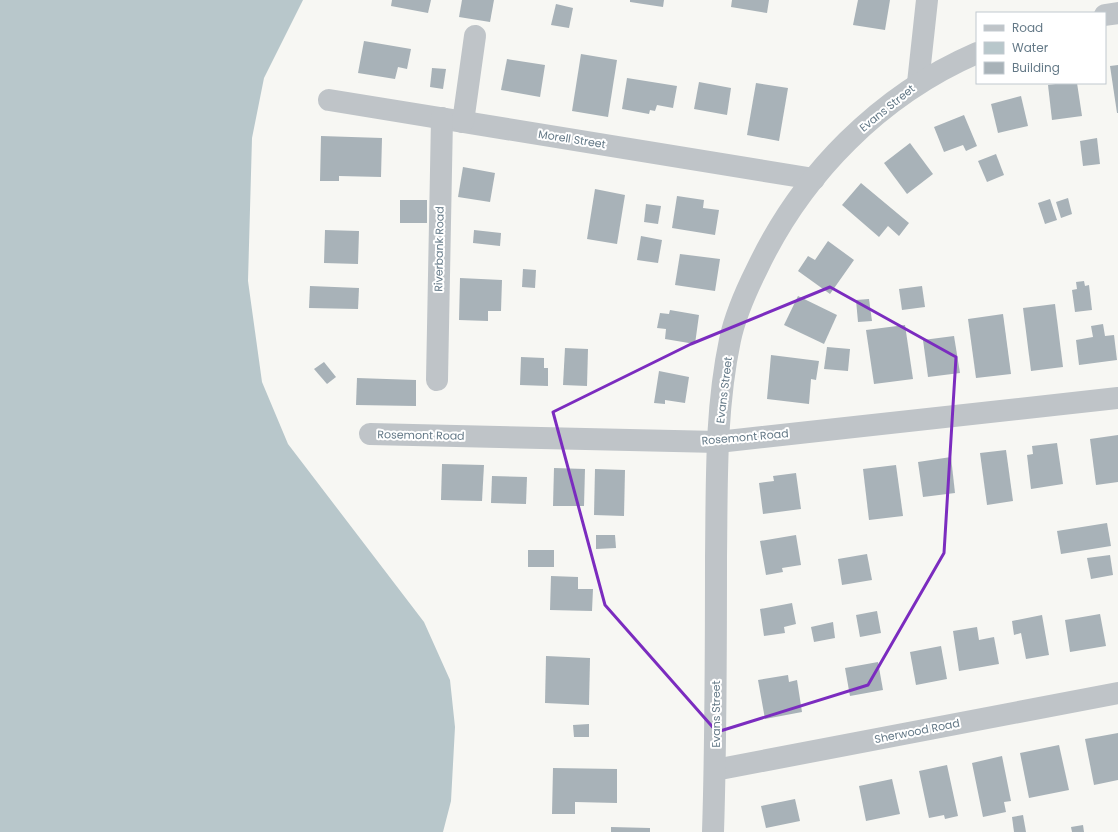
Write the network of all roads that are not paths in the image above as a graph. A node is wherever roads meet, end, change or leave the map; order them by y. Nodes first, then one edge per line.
1 (927, 0) edge
2 (1118, 13) edge
3 (1106, 15) edge
4 (476, 36) dead end
5 (976, 54) edge
6 (918, 83) junction
7 (329, 100) dead end
8 (442, 118) junction
9 (463, 122) junction
10 (814, 179) junction
11 (437, 380) dead end
12 (1118, 398) edge
13 (370, 434) dead end
14 (718, 442) junction
15 (1118, 693) edge
16 (715, 770) junction
17 (714, 832) edge

1 - 6 street
2 - 3 street
4 - 9 street
5 - 6 street, Evans Street
6 - 10 street, Evans Street
7 - 8 street, Morell Street
8 - 9 street, Morell Street
8 - 11 street, Riverbank Road
9 - 10 street, Morell Street
10 - 14 street, Evans Street
12 - 14 street, Rosemont Road
13 - 14 street, Rosemont Road
14 - 16 street, Evans Street
15 - 16 street, Sherwood Road
16 - 17 street, Evans Street

